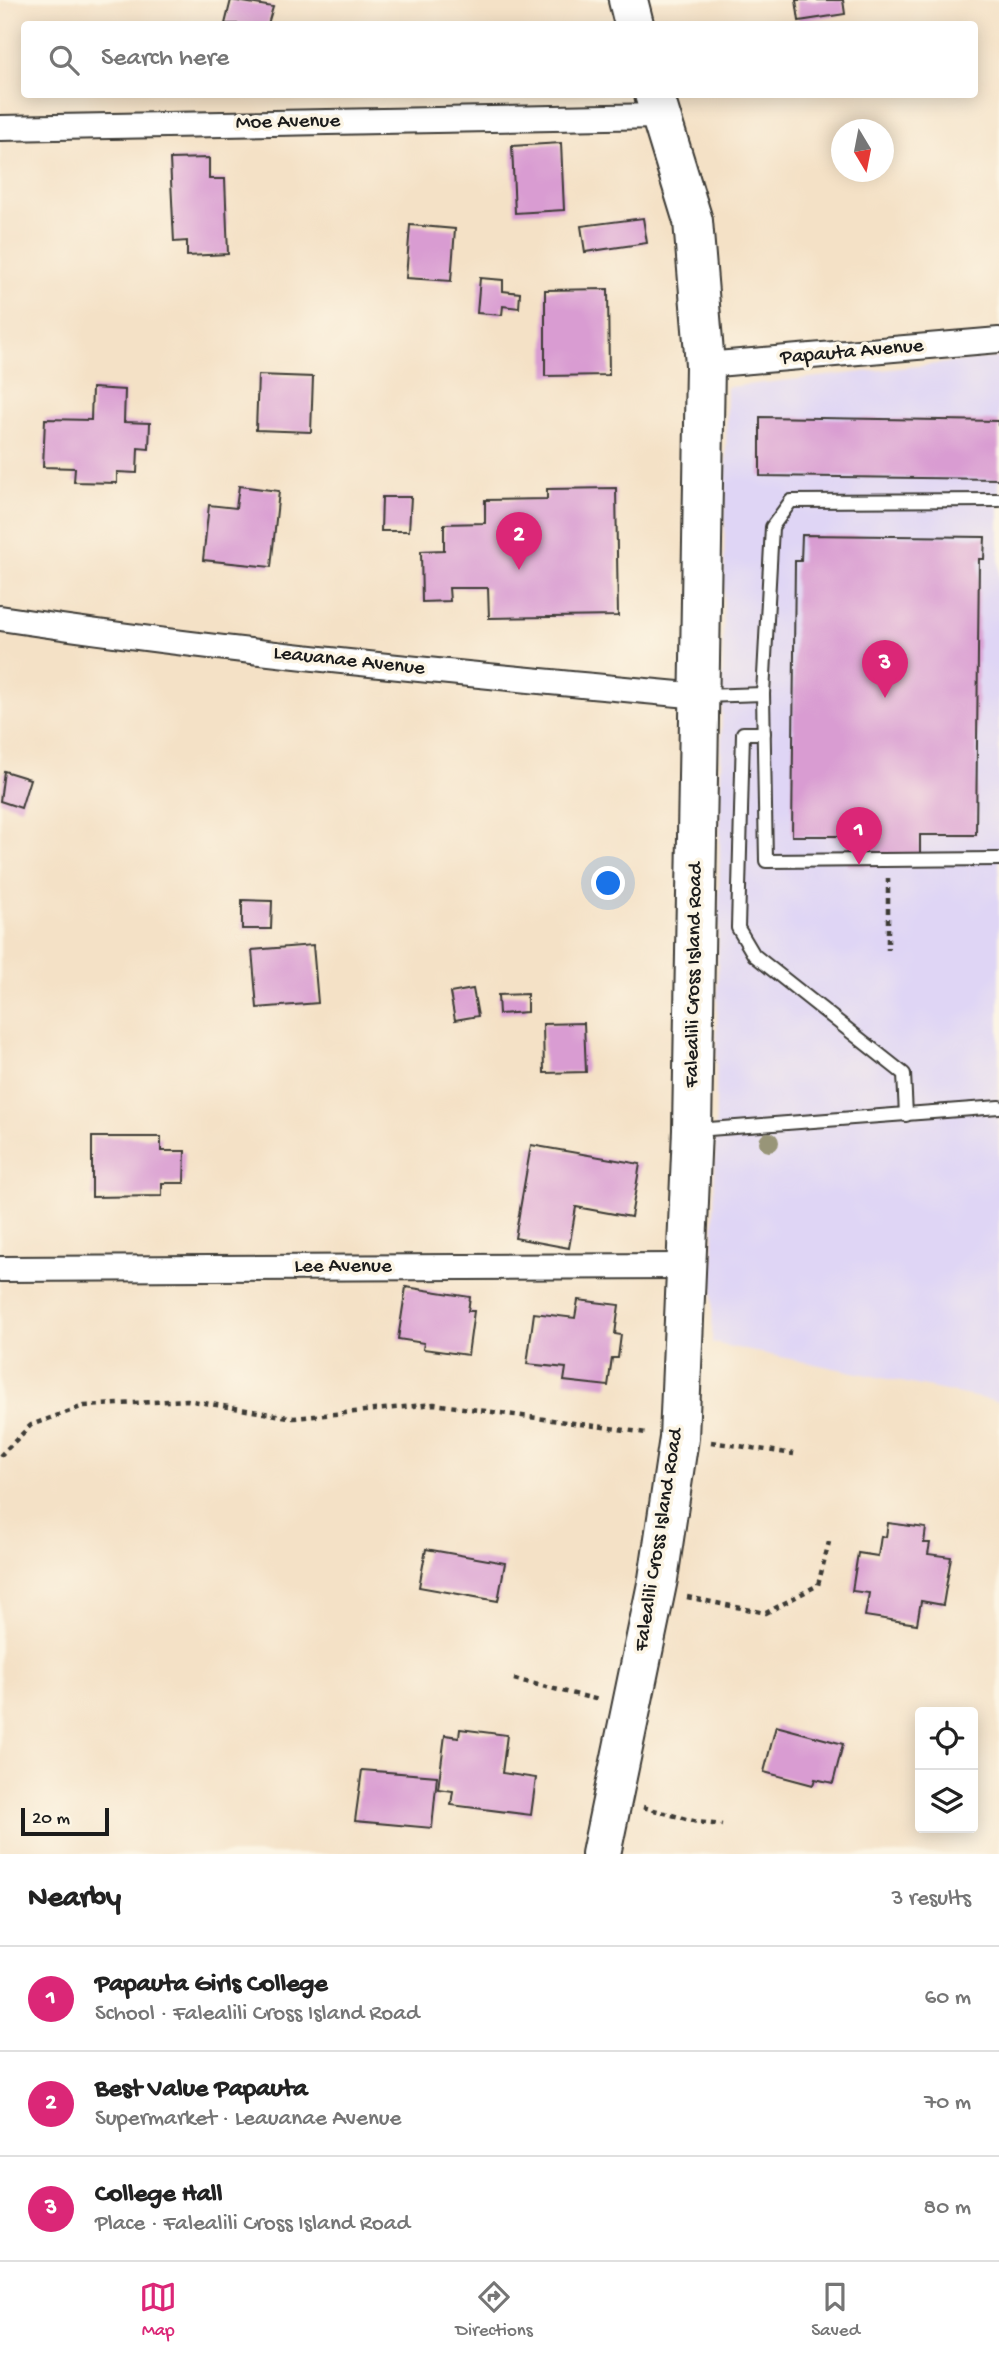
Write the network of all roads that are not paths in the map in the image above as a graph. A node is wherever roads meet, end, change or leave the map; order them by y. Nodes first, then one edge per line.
1 (628, 0) edge
2 (633, 21) edge
3 (657, 105) edge
4 (0, 128) edge
5 (999, 341) edge
6 (705, 365) junction
7 (999, 500) edge
8 (0, 618) edge
9 (763, 694) junction
10 (699, 696) junction
11 (764, 733) junction
12 (999, 859) edge
13 (999, 1107) edge
14 (906, 1115) junction
15 (692, 1130) junction
16 (685, 1266) junction
17 (0, 1269) edge
18 (601, 1854) edge

1 - 2 main road
3 - 4 street, Moe Avenue
3 - 6 main road, Falealili Cross Island Road
5 - 6 street, Papauta Avenue
6 - 10 main road, Falealili Cross Island Road
7 - 9 lane
8 - 10 street, Leauanae Avenue
9 - 10 lane
9 - 11 lane
10 - 15 main road, Falealili Cross Island Road
11 - 12 lane
11 - 14 lane
13 - 14 lane
14 - 15 lane
15 - 16 main road, Falealili Cross Island Road
16 - 17 street, Lee Avenue
16 - 18 main road, Falealili Cross Island Road

